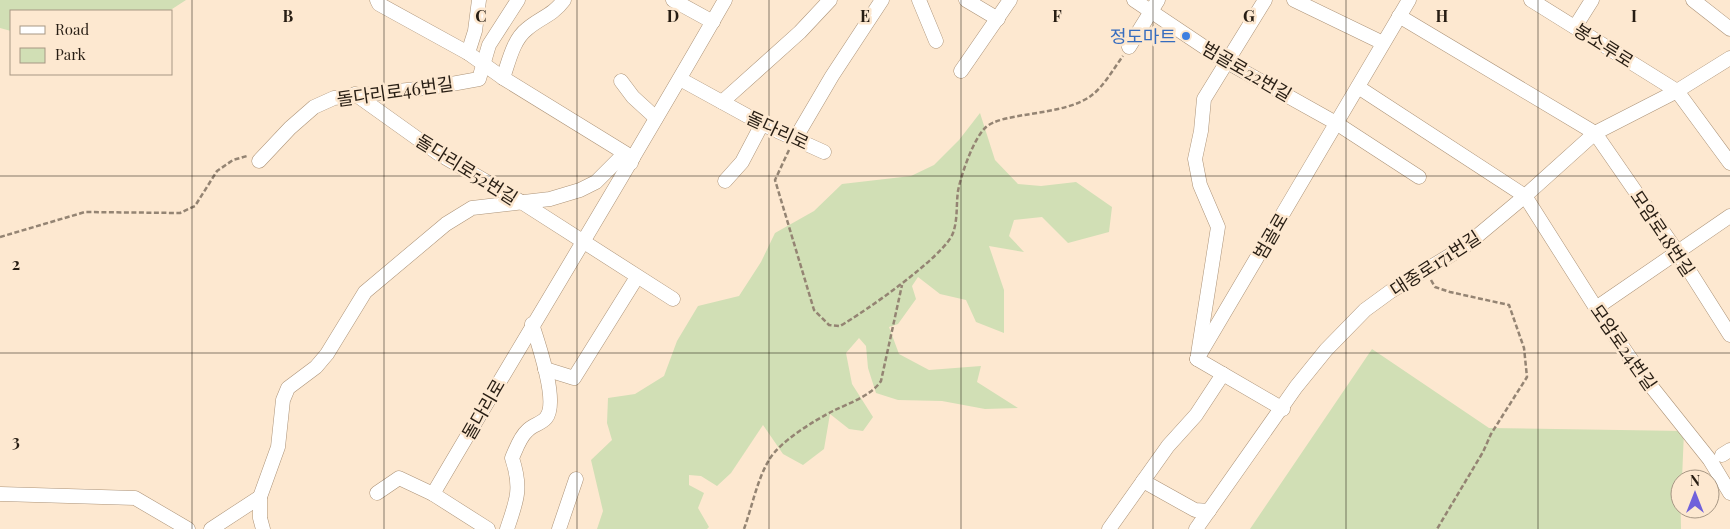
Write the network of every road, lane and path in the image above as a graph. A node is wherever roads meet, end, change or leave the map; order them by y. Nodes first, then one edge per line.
1 (479, 0) edge
2 (518, 0) edge
3 (564, 0) edge
4 (673, 0) edge
5 (726, 0) edge
6 (830, 0) edge
7 (882, 0) edge
8 (919, 0) edge
9 (966, 0) edge
10 (1010, 0) edge
11 (1134, 0) edge
12 (1265, 0) edge
13 (1294, 0) edge
14 (1409, 0) edge
15 (1531, 0) edge
16 (1592, 0) edge
17 (1693, 0) edge
18 (378, 2) edge
19 (1155, 6) edge
20 (1399, 16) junction
21 (998, 19) junction
22 (712, 22) junction
23 (1575, 27) junction
24 (1730, 29) edge
25 (936, 41) dead end
26 (1383, 43) junction
27 (1129, 47) joint
28 (468, 53) junction
29 (1730, 58) edge
30 (1225, 61) junction
31 (484, 64) junction
32 (961, 71) dead end
33 (503, 78) junction
34 (680, 79) junction
35 (621, 81) dead end
36 (1358, 86) junction
37 (1677, 91) junction
38 (355, 94) junction
39 (722, 102) junction
40 (656, 118) junction
41 (1336, 123) junction
42 (762, 124) junction
43 (1595, 133) junction
44 (795, 139) junction
45 (824, 152) dead end
46 (262, 158) joint
47 (633, 160) junction
48 (1730, 163) edge
49 (1419, 177) dead end
50 (725, 181) dead end
51 (1526, 196) junction
52 (523, 203) junction
53 (1730, 216) edge
54 (0, 236) edge
55 (581, 242) junction
56 (1678, 253) junction
57 (1425, 272) junction
58 (637, 277) junction
59 (903, 284) junction
60 (673, 299) dead end
61 (1596, 308) junction
62 (532, 324) junction
63 (1730, 335) edge
64 (1197, 359) junction
65 (545, 369) junction
66 (1223, 374) junction
67 (1283, 408) junction
68 (576, 480) dead end
69 (1143, 481) junction
70 (377, 493) dead end
71 (1730, 493) edge
72 (1, 494) edge
73 (433, 494) junction
74 (260, 497) junction
75 (1209, 511) junction
76 (188, 529) edge
77 (211, 529) edge
78 (263, 529) edge
79 (488, 529) edge
80 (507, 529) edge
81 (559, 529) edge
82 (744, 529) edge
83 (1109, 529) edge
84 (1196, 529) edge
85 (1202, 529) edge
86 (1437, 529) edge

1 - 28 street
2 - 31 street
3 - 33 street
4 - 22 street
5 - 22 street, 돌다리로
6 - 39 street
7 - 44 street
8 - 25 street
9 - 21 street
10 - 21 street
11 - 19 street, 범골로22번길
12 - 30 street
13 - 26 street
14 - 20 street, 범골로
15 - 23 street, 봉소루로
16 - 23 street
17 - 24 street
18 - 28 street, 돌다리로46번길
19 - 27 street
19 - 30 street, 범골로22번길
20 - 26 street, 범골로
20 - 43 street
21 - 32 street
22 - 34 street, 돌다리로
23 - 37 street, 봉소루로
26 - 36 street, 범골로
27 - 59 path
28 - 31 street, 돌다리로46번길
29 - 37 street, 대종로171번길
30 - 41 street, 범골로22번길
30 - 64 street
31 - 33 street, 돌다리로46번길
31 - 38 street, 돌다리로46번길
33 - 47 street, 돌다리로46번길
34 - 39 street, 돌다리로
34 - 40 street, 돌다리로
35 - 40 street
36 - 41 street, 범골로
36 - 51 street
37 - 43 street, 대종로171번길
37 - 48 street
38 - 46 street, 돌다리로46번길
38 - 52 street, 돌다리로52번길
39 - 42 street, 돌다리로
40 - 47 street, 돌다리로
41 - 49 street, 범골로22번길
41 - 64 street, 범골로
42 - 44 street, 돌다리로
42 - 50 street
43 - 51 street, 대종로171번길
43 - 56 street, 모암로18번길
44 - 45 street, 돌다리로
44 - 59 path
46 - 54 path
47 - 52 street
47 - 55 street, 돌다리로
51 - 57 street, 대종로171번길
51 - 61 street, 모암로24번길
52 - 55 street, 돌다리로52번길
52 - 74 street
53 - 56 street
55 - 58 street
55 - 62 street, 돌다리로
56 - 61 street
56 - 63 street, 모암로18번길
57 - 67 street, 대종로171번길
57 - 86 path
58 - 60 street
58 - 65 street
59 - 82 path
61 - 71 street, 모암로24번길
62 - 65 street
62 - 73 street, 돌다리로
64 - 66 street
65 - 80 street
66 - 67 street
66 - 69 street
67 - 75 street, 대종로171번길
68 - 81 street
69 - 75 street
69 - 83 street
70 - 73 street
72 - 76 street
73 - 79 street
74 - 77 street
74 - 78 street
75 - 84 street, 대종로171번길
75 - 85 street

